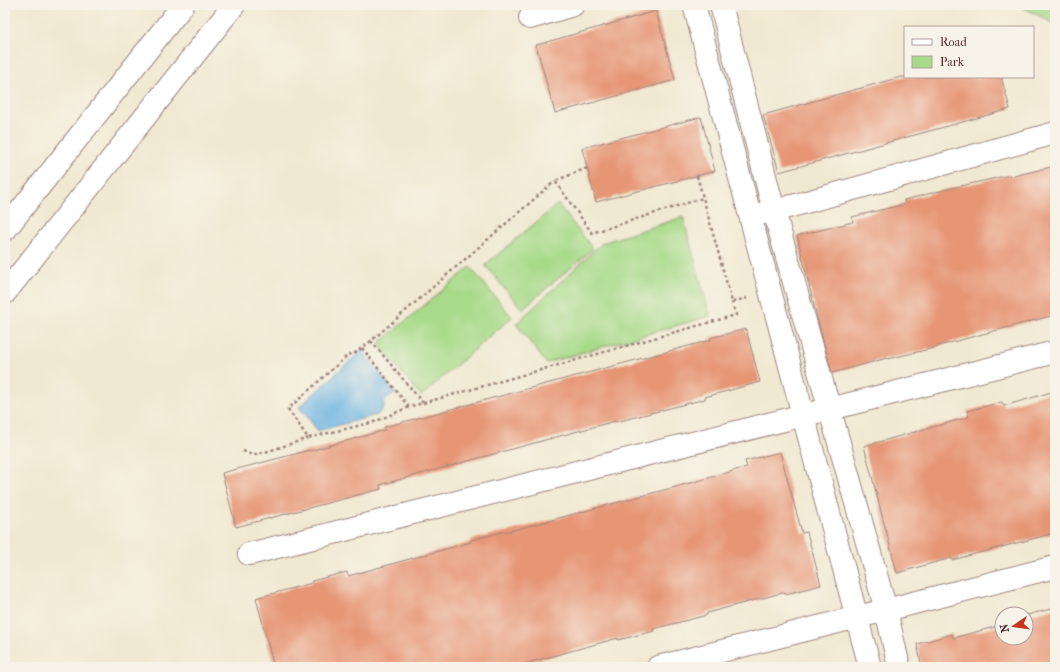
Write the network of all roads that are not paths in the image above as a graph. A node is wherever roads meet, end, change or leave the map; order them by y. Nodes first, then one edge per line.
1 (184, 5) edge
2 (234, 5) edge
3 (573, 5) edge
4 (694, 5) edge
5 (722, 5) edge
6 (530, 18) dead end
7 (1055, 133) edge
8 (774, 212) junction
9 (750, 216) junction
10 (5, 230) edge
11 (5, 293) edge
12 (1055, 352) edge
13 (830, 409) junction
14 (804, 415) junction
15 (249, 554) dead end
16 (1055, 567) edge
17 (886, 610) junction
18 (857, 618) junction
19 (658, 667) edge
20 (870, 667) edge
21 (898, 667) edge

1 - 10 street
2 - 11 street
3 - 6 street
4 - 9 street
5 - 8 street
7 - 8 street
8 - 9 street
8 - 13 street
9 - 14 street
12 - 13 street
13 - 14 street
13 - 17 street
14 - 15 street
14 - 18 street
16 - 17 street
17 - 18 street
17 - 21 street
18 - 19 street
18 - 20 street

